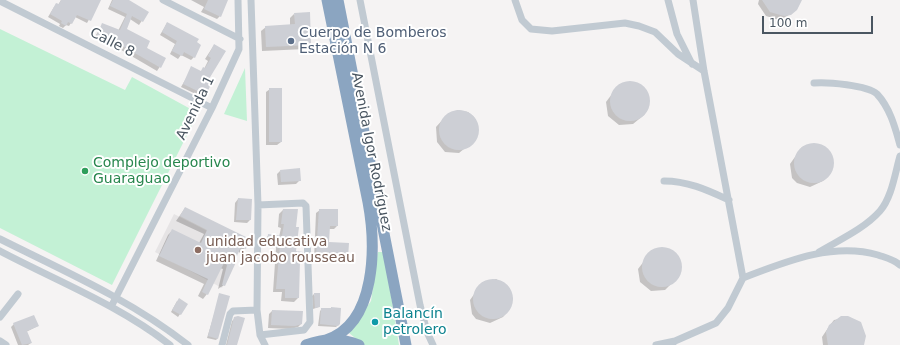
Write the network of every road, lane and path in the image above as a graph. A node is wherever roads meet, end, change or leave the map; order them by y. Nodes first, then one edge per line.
1 (163, 0) edge
2 (238, 0) edge
3 (251, 0) edge
4 (327, 0) edge
5 (338, 0) edge
6 (360, 0) edge
7 (515, 0) edge
8 (668, 0) edge
9 (693, 0) edge
10 (0, 1) edge
11 (240, 39) junction
12 (692, 64) junction
13 (704, 71) junction
14 (814, 83) dead end
15 (212, 108) junction
16 (900, 145) edge
17 (900, 156) edge
18 (664, 181) dead end
19 (729, 200) junction
20 (258, 205) junction
21 (0, 239) edge
22 (0, 251) edge
23 (813, 255) junction
24 (900, 265) edge
25 (743, 278) junction
26 (18, 294) dead end
27 (116, 297) junction
28 (111, 308) junction
29 (257, 310) junction
30 (0, 317) edge
31 (260, 335) junction
32 (326, 340) junction
33 (0, 341) edge
34 (673, 343) edge
35 (6, 345) edge
36 (170, 345) edge
37 (188, 345) edge
38 (222, 345) edge
39 (265, 345) edge
40 (306, 345) edge
41 (359, 345) edge
42 (406, 345) edge
43 (433, 345) edge
44 (656, 345) edge

1 - 11 street
2 - 11 street, Avenida 1
3 - 20 street
4 - 32 highway, Avenida Igor Rodríguez
5 - 42 highway, Avenida Igor Rodríguez
6 - 43 street
7 - 12 street
8 - 12 street
9 - 13 street
10 - 15 street, Calle 8
11 - 15 street, Avenida 1
12 - 13 street
13 - 19 street
14 - 16 street
15 - 27 street, Avenida 1
17 - 23 street
18 - 19 street
19 - 25 street
20 - 29 street
20 - 31 street
21 - 27 street
22 - 28 street
23 - 24 street
23 - 25 street
25 - 34 street
26 - 30 street
27 - 28 street, Avenida 1
27 - 37 street
28 - 36 street
29 - 31 street
29 - 38 street
31 - 39 street
32 - 40 highway
32 - 41 highway
33 - 35 street
34 - 44 street

